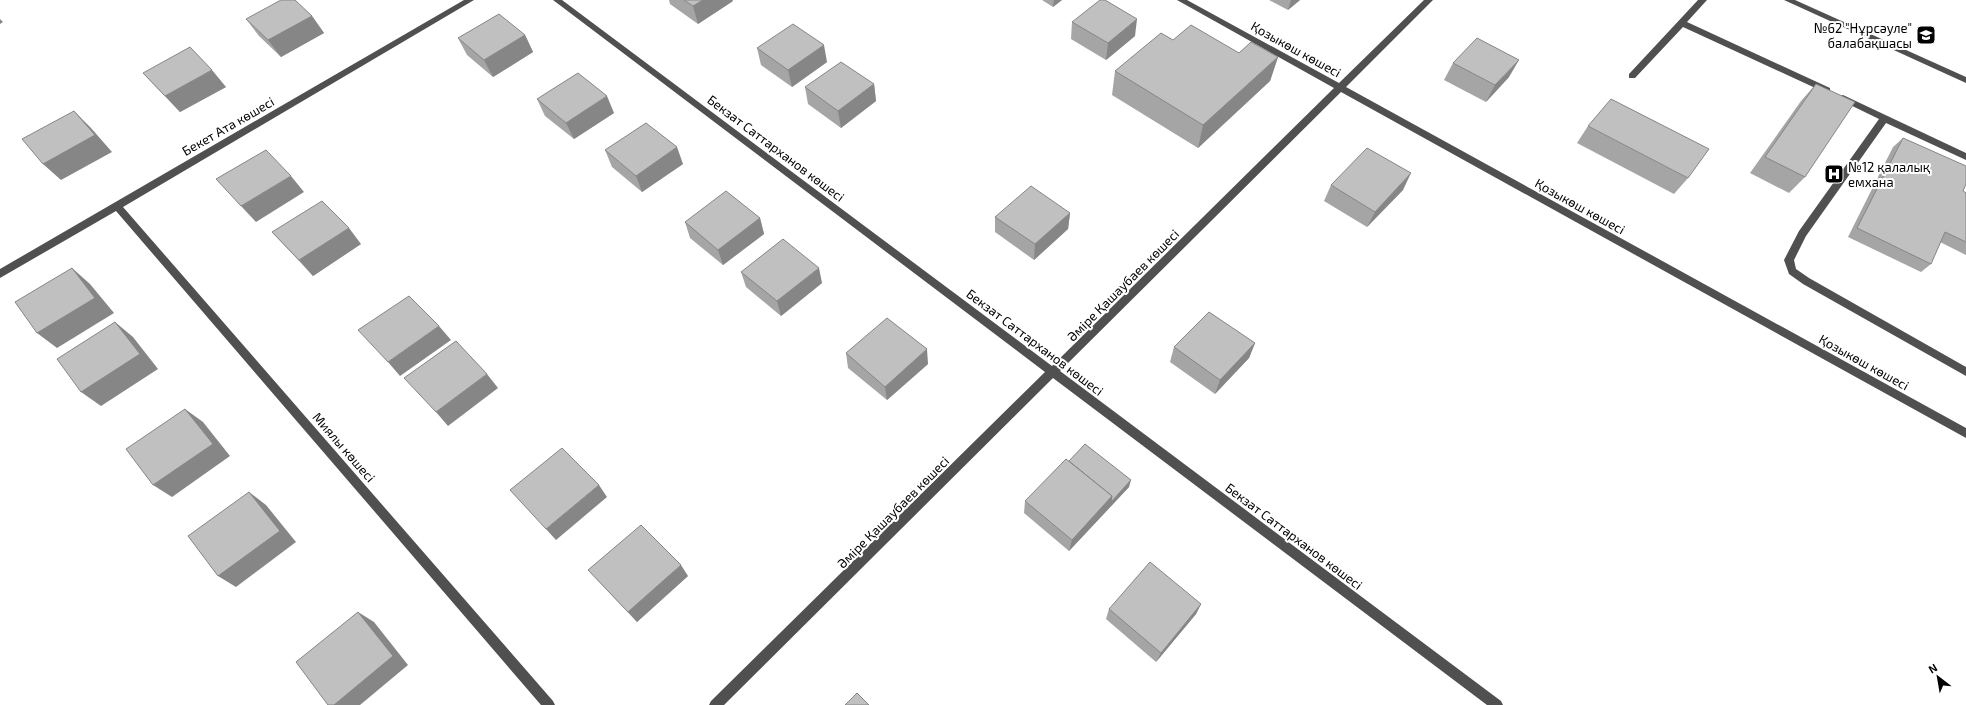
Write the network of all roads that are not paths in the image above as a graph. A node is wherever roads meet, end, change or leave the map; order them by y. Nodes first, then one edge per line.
1 (470, 0) edge
2 (557, 0) edge
3 (1181, 0) edge
4 (1429, 0) edge
5 (1703, 0) edge
6 (1788, 0) edge
7 (1682, 23) junction
8 (1632, 76) dead end
9 (1966, 80) edge
10 (1340, 89) junction
11 (1885, 118) junction
12 (1966, 157) edge
13 (117, 206) junction
14 (0, 274) edge
15 (1054, 372) junction
16 (1966, 372) edge
17 (1966, 433) edge
18 (549, 705) edge
19 (715, 705) edge
20 (1498, 705) edge

1 - 13 street, Бекет Ата көшесі
2 - 15 street, Бекзат Саттарханов көшесі
3 - 10 street, Қозыкөш көшесі
4 - 10 street, Әміре Қашаубаев көшесі
5 - 7 street
6 - 9 street
7 - 8 street
7 - 11 street
10 - 15 street, Әміре Қашаубаев көшесі
10 - 17 street, Қозыкөш көшесі
11 - 12 street
11 - 16 street
13 - 14 street, Бекет Ата көшесі
13 - 18 street, Миялы көшесі
15 - 19 street, Әміре Қашаубаев көшесі
15 - 20 street, Бекзат Саттарханов көшесі

